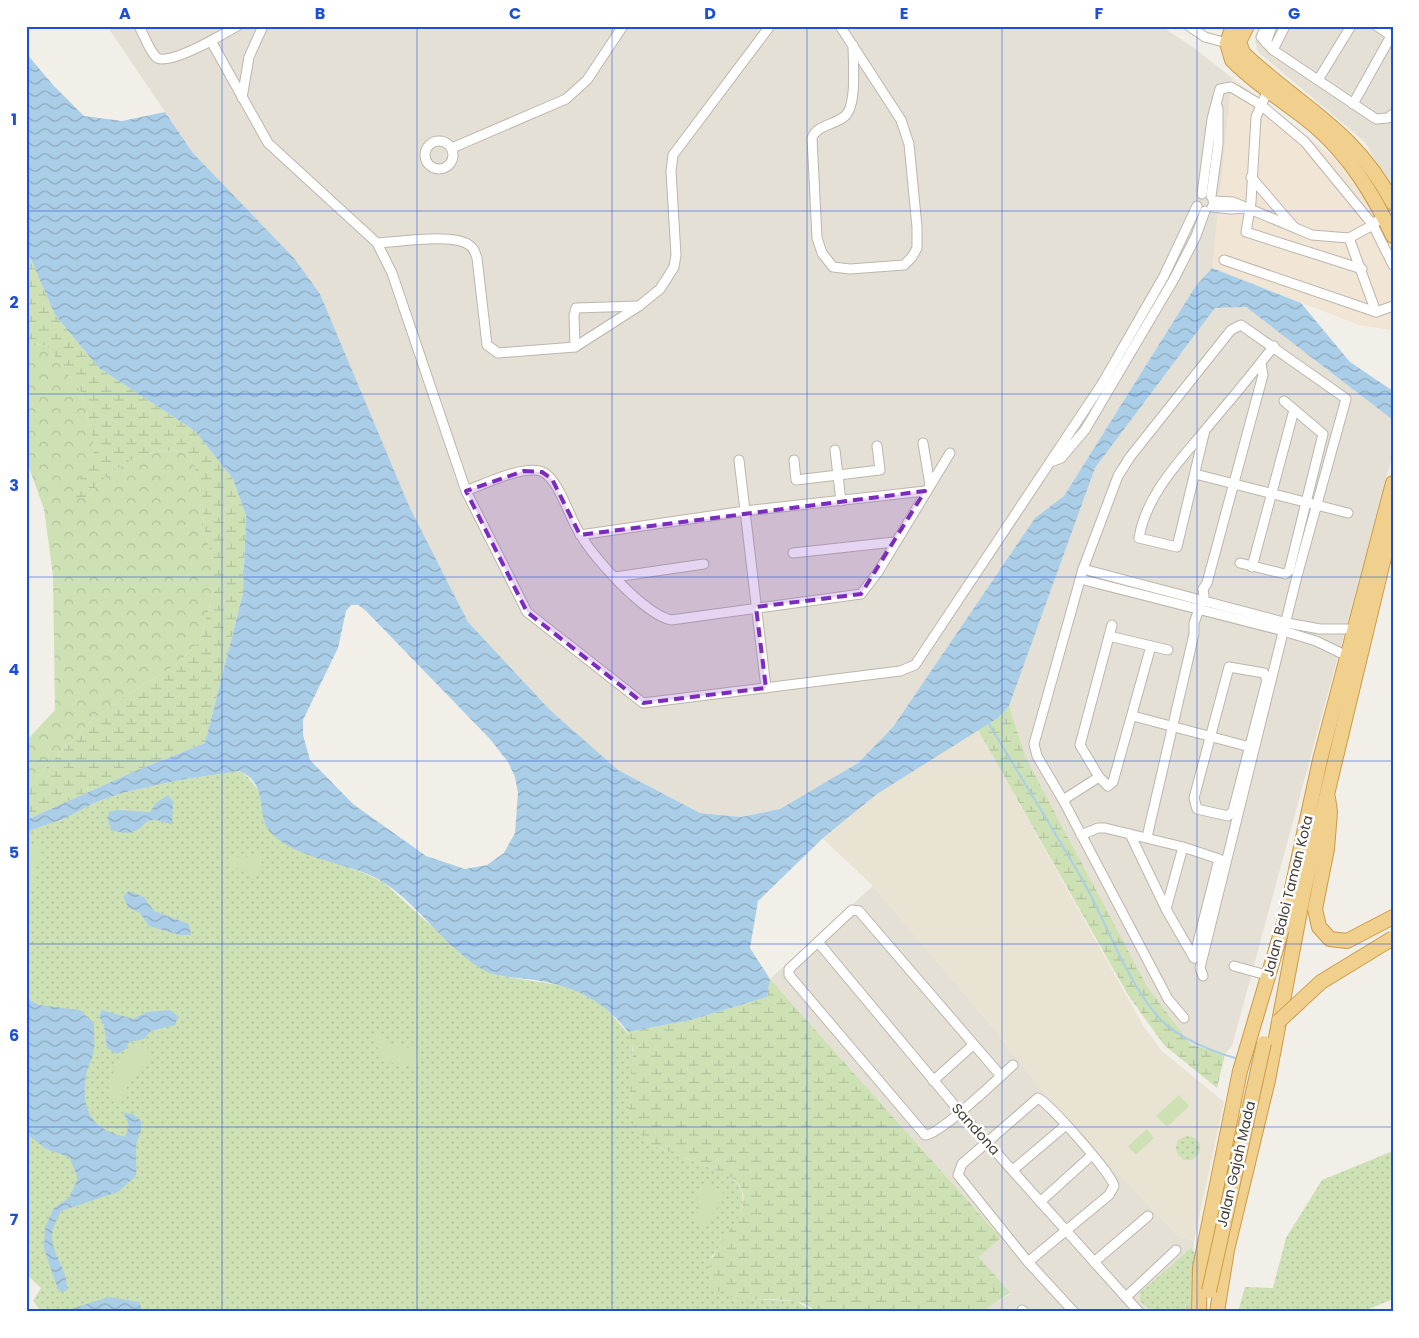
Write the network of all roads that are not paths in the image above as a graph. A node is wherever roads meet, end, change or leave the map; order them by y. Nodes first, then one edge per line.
1 (139, 26) edge
2 (237, 26) edge
3 (262, 26) edge
4 (624, 26) edge
5 (770, 26) edge
6 (840, 26) edge
7 (1189, 26) edge
8 (1266, 26) edge
9 (1272, 26) edge
10 (1285, 26) edge
11 (1351, 26) edge
12 (1376, 26) edge
13 (225, 29) edge
14 (1236, 32) edge
15 (1392, 36) edge
16 (211, 42) junction
17 (1266, 43) junction
18 (852, 45) junction
19 (1273, 50) junction
20 (1318, 80) junction
21 (1268, 90) junction
22 (242, 98) junction
23 (1353, 104) junction
24 (1261, 105) junction
25 (1393, 114) edge
26 (1324, 126) junction
27 (452, 148) dead end
28 (1251, 176) junction
29 (1207, 202) junction
30 (1393, 203) edge
31 (1249, 208) junction
32 (1378, 220) junction
33 (1296, 229) junction
34 (1393, 236) edge
35 (1349, 238) junction
36 (377, 243) junction
37 (1224, 260) dead end
38 (1393, 266) edge
39 (1362, 269) junction
40 (639, 306) junction
41 (1393, 306) edge
42 (1376, 312) junction
43 (1274, 346) junction
44 (575, 347) junction
45 (1261, 362) junction
46 (1284, 400) dead end
47 (1294, 410) junction
48 (1206, 430) junction
49 (923, 443) dead end
50 (878, 446) dead end
51 (835, 450) dead end
52 (950, 454) dead end
53 (739, 460) dead end
54 (794, 460) dead end
55 (1196, 474) junction
56 (838, 475) junction
57 (1393, 483) edge
58 (1233, 484) junction
59 (927, 488) junction
60 (466, 491) junction
61 (1271, 493) junction
62 (841, 501) junction
63 (1312, 503) junction
64 (745, 512) junction
65 (1348, 513) dead end
66 (1389, 521) edge
67 (580, 535) junction
68 (894, 542) junction
69 (793, 553) dead end
70 (1240, 563) dead end
71 (704, 564) dead end
72 (1252, 567) junction
73 (1083, 569) junction
74 (615, 577) junction
75 (1080, 579) junction
76 (1142, 591) junction
77 (1203, 598) junction
78 (756, 607) junction
79 (1199, 613) junction
80 (1112, 625) dead end
81 (1286, 627) junction
82 (1356, 628) junction
83 (1109, 636) junction
84 (1150, 646) junction
85 (1168, 650) dead end
86 (1349, 657) junction
87 (766, 688) junction
88 (1133, 716) junction
89 (1174, 726) junction
90 (1211, 736) junction
91 (1250, 747) junction
92 (1326, 762) junction
93 (1099, 777) junction
94 (1326, 792) junction
95 (1063, 800) junction
96 (1130, 834) junction
97 (1081, 835) junction
98 (1147, 837) junction
99 (1183, 847) junction
100 (1166, 909) junction
101 (1393, 917) edge
102 (1393, 938) edge
103 (818, 942) junction
104 (1234, 966) dead end
105 (1203, 976) dead end
106 (1270, 976) junction
107 (1184, 1018) dead end
108 (1279, 1020) joint
109 (973, 1045) junction
110 (1013, 1066) dead end
111 (1240, 1071) junction
112 (1001, 1076) junction
113 (1268, 1080) junction
114 (933, 1082) junction
115 (960, 1112) junction
116 (1066, 1125) junction
117 (986, 1143) junction
118 (1092, 1155) junction
119 (1013, 1170) junction
120 (1040, 1202) junction
121 (1148, 1216) dead end
122 (1066, 1231) junction
123 (1176, 1250) dead end
124 (1028, 1262) junction
125 (1094, 1262) junction
126 (1126, 1297) junction
127 (1136, 1309) edge
128 (1074, 1312) edge
129 (1126, 1312) edge
130 (1199, 1312) edge
131 (1204, 1312) edge
132 (1217, 1312) edge

1 - 16 street
2 - 13 street
3 - 22 street
4 - 27 street
5 - 40 street
6 - 18 street
7 - 14 street
8 - 17 street
9 - 17 street
10 - 19 street
11 - 20 street
12 - 15 street
13 - 16 street
14 - 21 highway
14 - 26 highway
15 - 23 street
16 - 22 street
17 - 19 street
18 - 18 street
19 - 20 street
20 - 23 street
21 - 24 street
21 - 26 highway
22 - 36 street
23 - 25 street
24 - 28 street
24 - 29 street
24 - 32 street
26 - 30 highway
26 - 32 highway
28 - 31 street
28 - 33 street
29 - 31 street
29 - 87 street
31 - 33 street
31 - 39 street
32 - 34 highway
32 - 35 street
32 - 38 street
33 - 35 street
35 - 39 street
36 - 44 street
36 - 60 street
37 - 42 street
39 - 42 street
40 - 44 street
40 - 44 street
41 - 42 street
43 - 45 street
43 - 63 street
43 - 73 street
45 - 48 street
45 - 58 street
46 - 47 street
47 - 61 street
47 - 63 street
48 - 55 street
48 - 55 street
49 - 59 street
50 - 56 street
51 - 56 street
52 - 59 street
53 - 64 street
54 - 56 street
55 - 58 street
56 - 62 street
57 - 66 highway, Jalan Baloi Taman Kota
58 - 61 street
58 - 77 street
59 - 62 street
59 - 68 street
60 - 67 street
60 - 87 street
61 - 63 street
61 - 72 street
62 - 64 street
63 - 65 street
63 - 72 street
63 - 81 street
64 - 67 street
64 - 78 street
66 - 82 highway, Jalan Baloi Taman Kota
66 - 92 highway, Jalan Baloi Taman Kota
67 - 74 street
68 - 69 street
68 - 78 street
70 - 72 street
71 - 74 street
73 - 75 street
73 - 76 street
74 - 78 street
75 - 76 street
75 - 95 street
76 - 77 street
76 - 79 street
77 - 79 street
77 - 81 street
78 - 87 street
79 - 81 street
79 - 89 street
80 - 83 street
81 - 82 street
81 - 86 street
81 - 105 street
82 - 86 highway, Jalan Baloi Taman Kota
83 - 84 street
83 - 93 street
84 - 85 street
84 - 88 street
86 - 92 highway, Jalan Baloi Taman Kota
88 - 89 street
88 - 93 street
89 - 90 street
89 - 98 street
90 - 91 street
90 - 91 street
90 - 91 street
92 - 94 highway, Jalan Baloi Taman Kota
92 - 106 highway, Jalan Baloi Taman Kota
93 - 95 street
94 - 101 highway
94 - 108 highway, Jalan Baloi Taman Kota
95 - 97 street
96 - 97 street
96 - 98 street
96 - 100 street
97 - 107 street
98 - 99 street
99 - 100 street
99 - 100 street
102 - 131 highway, Jalan Gajah Mada, bridge
103 - 109 street
103 - 114 street, Sandona
103 - 115 street
104 - 106 street
106 - 111 highway, Jalan Baloi Taman Kota
108 - 113 highway, Jalan Gajah Mada
109 - 112 street
109 - 114 street
110 - 112 street
111 - 113 highway
111 - 130 highway, Jalan Baloi Taman Kota
112 - 115 street
113 - 132 highway, Jalan Gajah Mada
114 - 115 street, Sandona
115 - 117 street, Sandona
116 - 117 street
116 - 118 street
116 - 119 street
117 - 119 street, Sandona
117 - 124 street
118 - 120 street
118 - 122 street
119 - 120 street, Sandona
120 - 122 street, Sandona
121 - 125 street
122 - 124 street
122 - 125 street, Sandona
123 - 126 street
124 - 128 street
125 - 126 street, Sandona
126 - 127 street, Sandona
127 - 129 street

